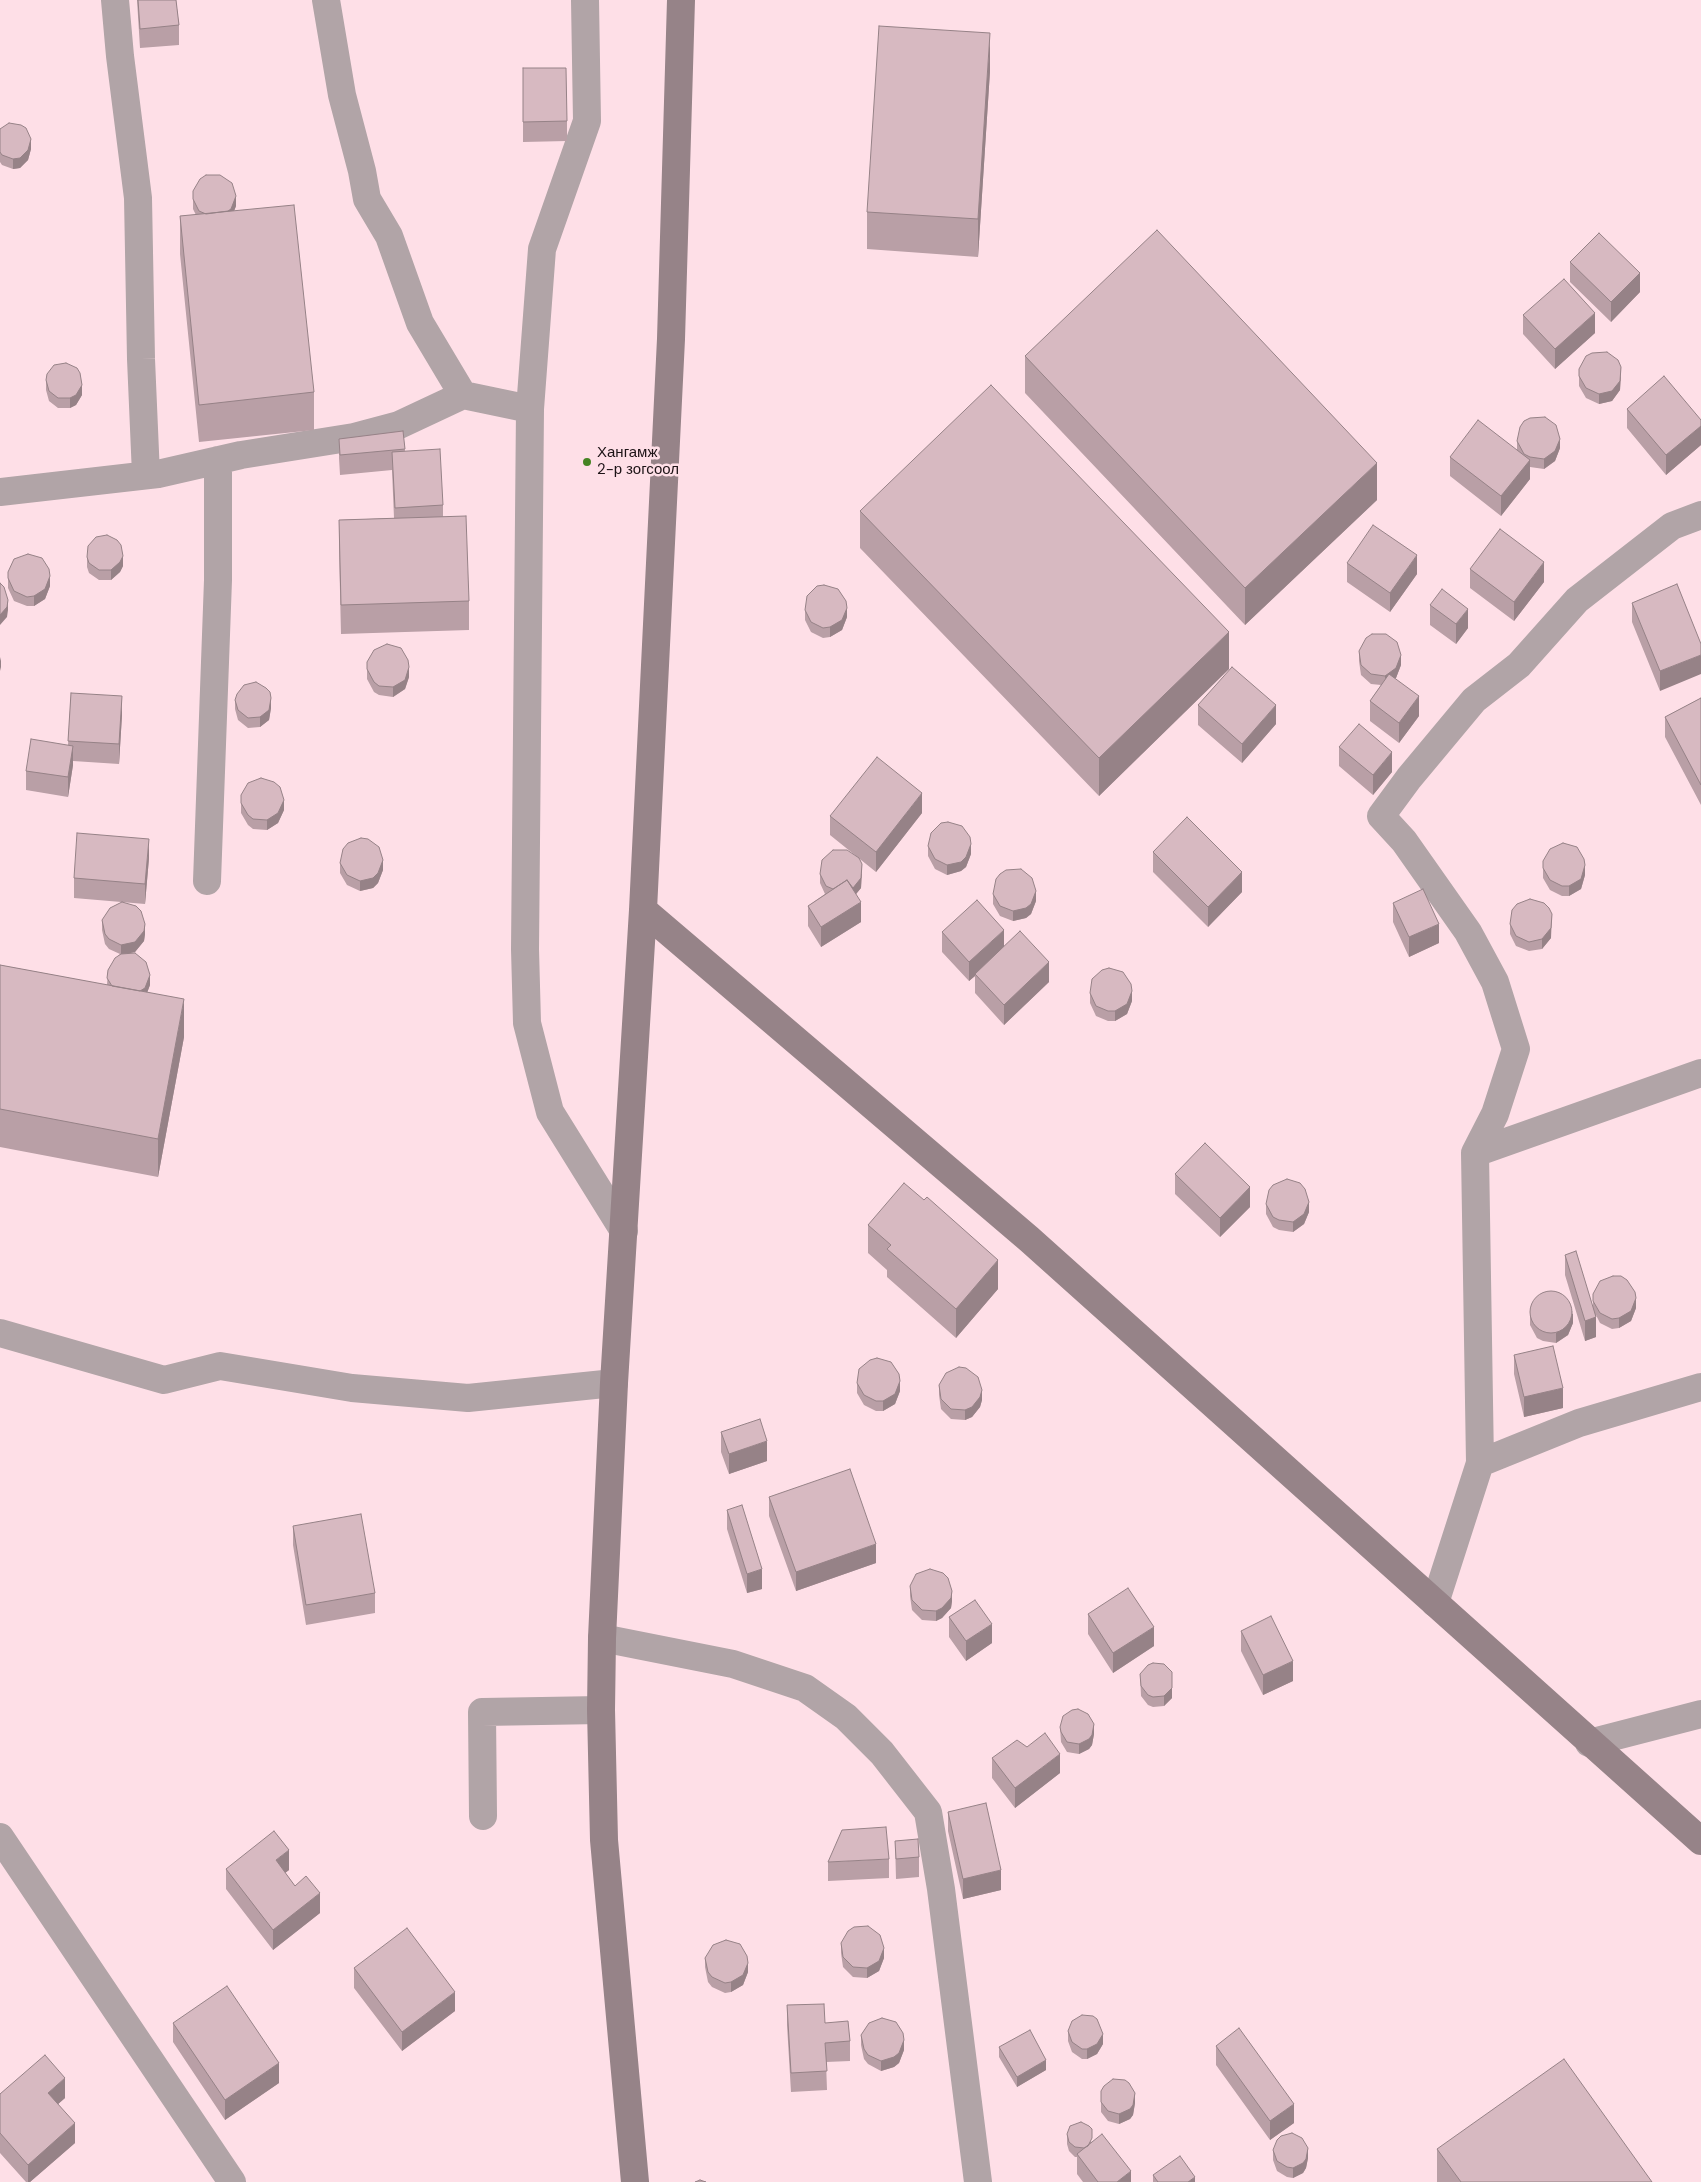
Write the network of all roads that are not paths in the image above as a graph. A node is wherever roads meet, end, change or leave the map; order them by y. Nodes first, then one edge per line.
1 (115, 0) edge
2 (326, 0) edge
3 (585, 0) edge
4 (681, 0) edge
5 (463, 395) junction
6 (530, 409) junction
7 (218, 460) junction
8 (146, 475) junction
9 (0, 492) edge
10 (1701, 515) edge
11 (207, 880) dead end
12 (643, 910) junction
13 (1701, 1074) edge
14 (1475, 1153) junction
15 (624, 1231) junction
16 (0, 1333) edge
17 (614, 1384) junction
18 (1701, 1387) edge
19 (1480, 1463) junction
20 (1435, 1603) junction
21 (602, 1638) junction
22 (601, 1710) junction
23 (1701, 1714) edge
24 (1589, 1743) junction
25 (483, 1816) dead end
26 (0, 1837) edge
27 (1701, 1841) edge
28 (232, 2182) edge
29 (635, 2182) edge
30 (978, 2182) edge

1 - 8 street
2 - 5 street
3 - 6 street
4 - 12 main road
5 - 6 street
5 - 7 street
6 - 15 street
7 - 8 street
7 - 11 street
8 - 9 street
10 - 14 street
12 - 15 main road
12 - 20 main road
13 - 14 street
14 - 19 street
15 - 17 main road
16 - 17 street
17 - 21 main road
18 - 19 street
19 - 20 street
20 - 24 main road
21 - 22 main road
21 - 30 street
22 - 25 street
22 - 29 main road
23 - 24 street
24 - 27 main road
26 - 28 street

